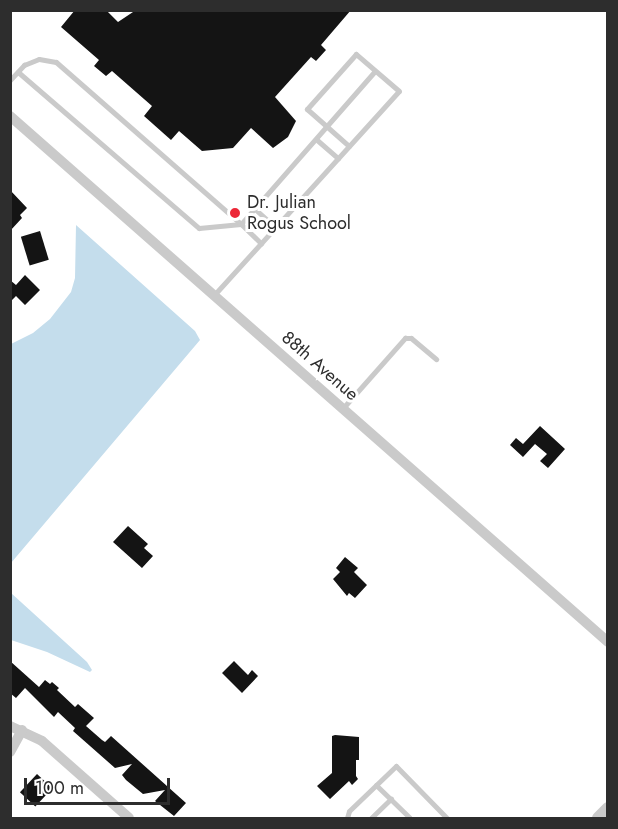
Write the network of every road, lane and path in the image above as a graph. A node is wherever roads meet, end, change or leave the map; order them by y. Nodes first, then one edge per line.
1 (375, 71) junction
2 (18, 72) junction
3 (10, 80) edge
4 (10, 116) edge
5 (328, 127) junction
6 (317, 140) junction
7 (349, 146) junction
8 (338, 158) junction
9 (255, 209) junction
10 (241, 224) junction
11 (275, 227) junction
12 (261, 243) junction
13 (214, 295) junction
14 (436, 358) dead end
15 (344, 408) junction
16 (608, 642) edge
17 (10, 726) edge
18 (22, 730) junction
19 (10, 752) edge
20 (376, 785) junction
21 (391, 799) junction
22 (608, 808) edge
23 (129, 819) edge
24 (347, 819) edge
25 (371, 819) edge
26 (410, 819) edge
27 (447, 819) edge
28 (598, 819) edge

1 - 5 lane
1 - 5 lane
1 - 7 lane
2 - 3 lane
2 - 10 lane
2 - 10 lane
4 - 13 street, 88th Avenue
5 - 6 lane
5 - 7 lane
6 - 8 lane
6 - 9 lane
7 - 8 lane
8 - 11 lane
9 - 10 lane
9 - 11 lane
10 - 12 lane
11 - 12 lane
12 - 13 lane
13 - 15 street, 88th Avenue
14 - 15 lane
15 - 16 street, 88th Avenue
17 - 18 street
18 - 19 street
18 - 23 street
20 - 21 lane
20 - 24 lane
20 - 27 lane
21 - 25 lane
21 - 26 lane
22 - 28 street

